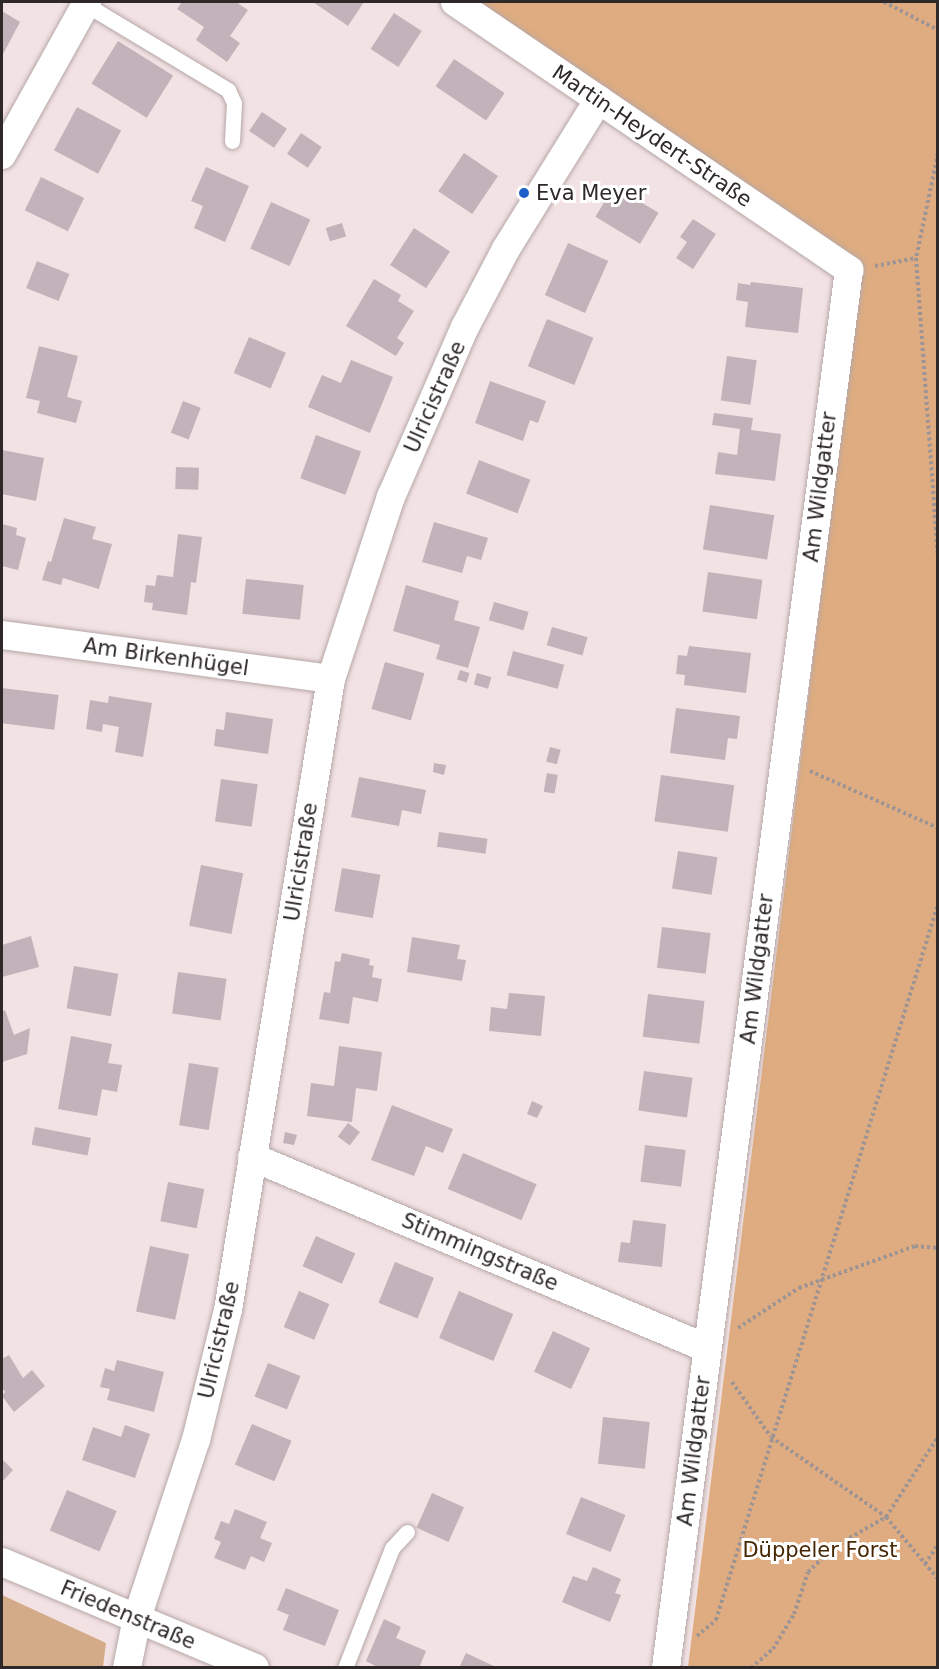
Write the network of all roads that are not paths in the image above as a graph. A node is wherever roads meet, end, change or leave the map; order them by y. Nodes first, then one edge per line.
1 (455, 2) edge
2 (86, 3) edge
3 (599, 99) junction
4 (232, 141) dead end
5 (2, 155) edge
6 (849, 270) joint
7 (2, 635) edge
8 (332, 679) junction
9 (252, 1157) junction
10 (707, 1348) junction
11 (408, 1532) dead end
12 (2, 1562) edge
13 (137, 1618) junction
14 (666, 1664) edge
15 (127, 1668) edge
16 (255, 1668) edge
17 (345, 1668) edge

1 - 3 street, Martin-Heydert-Straße
2 - 4 lane
2 - 5 street
3 - 6 street, Martin-Heydert-Straße
3 - 8 street, Ulricistraße
6 - 10 street, Am Wildgatter
7 - 8 street, Am Birkenhügel
8 - 9 street, Ulricistraße
9 - 10 street, Stimmingstraße
9 - 13 street, Ulricistraße
10 - 14 street, Am Wildgatter
11 - 17 lane
12 - 13 street, Friedenstraße
13 - 15 street, Ulricistraße
13 - 16 street, Friedenstraße

